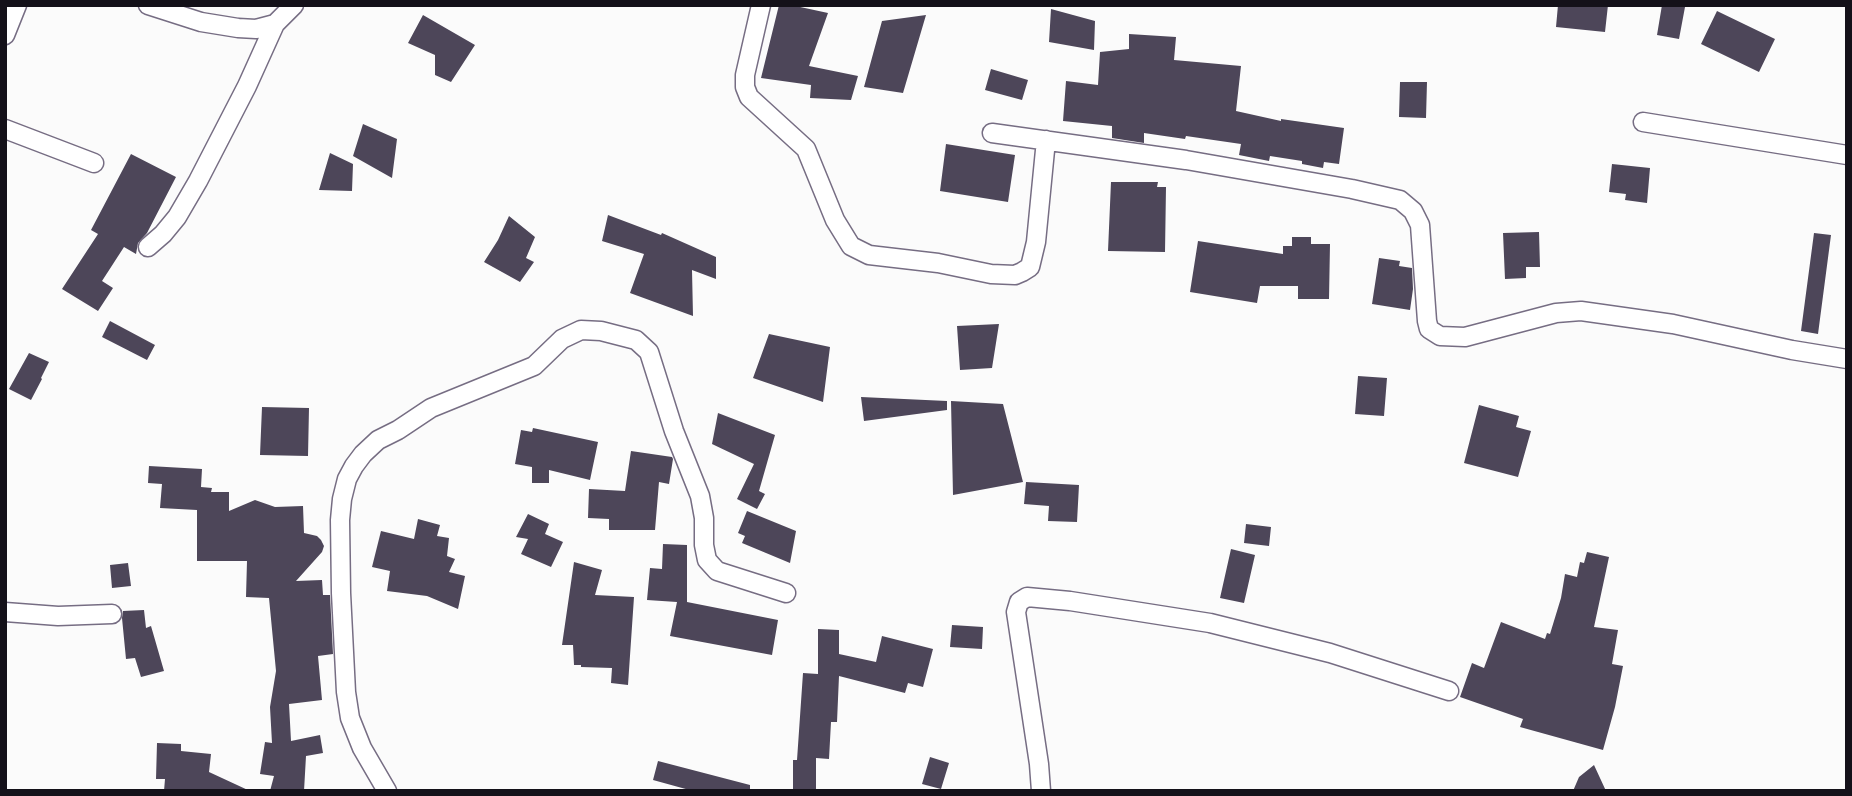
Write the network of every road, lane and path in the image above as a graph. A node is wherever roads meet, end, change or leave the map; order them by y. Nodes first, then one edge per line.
1 (17, 5) edge
2 (148, 5) edge
3 (293, 5) edge
4 (761, 5) edge
5 (275, 24) junction
6 (5, 35) edge
7 (1643, 122) dead end
8 (5, 129) edge
9 (992, 133) dead end
10 (1046, 140) junction
11 (1847, 155) edge
12 (94, 163) dead end
13 (148, 247) dead end
14 (1847, 359) edge
15 (786, 593) dead end
16 (5, 612) edge
17 (112, 614) dead end
18 (1449, 691) dead end
19 (387, 791) edge
20 (1041, 791) edge

1 - 6 street
2 - 5 street
3 - 5 street
4 - 10 street
5 - 13 street
7 - 11 street
8 - 12 street
9 - 10 street
10 - 14 street
15 - 19 street
16 - 17 street
18 - 20 street

